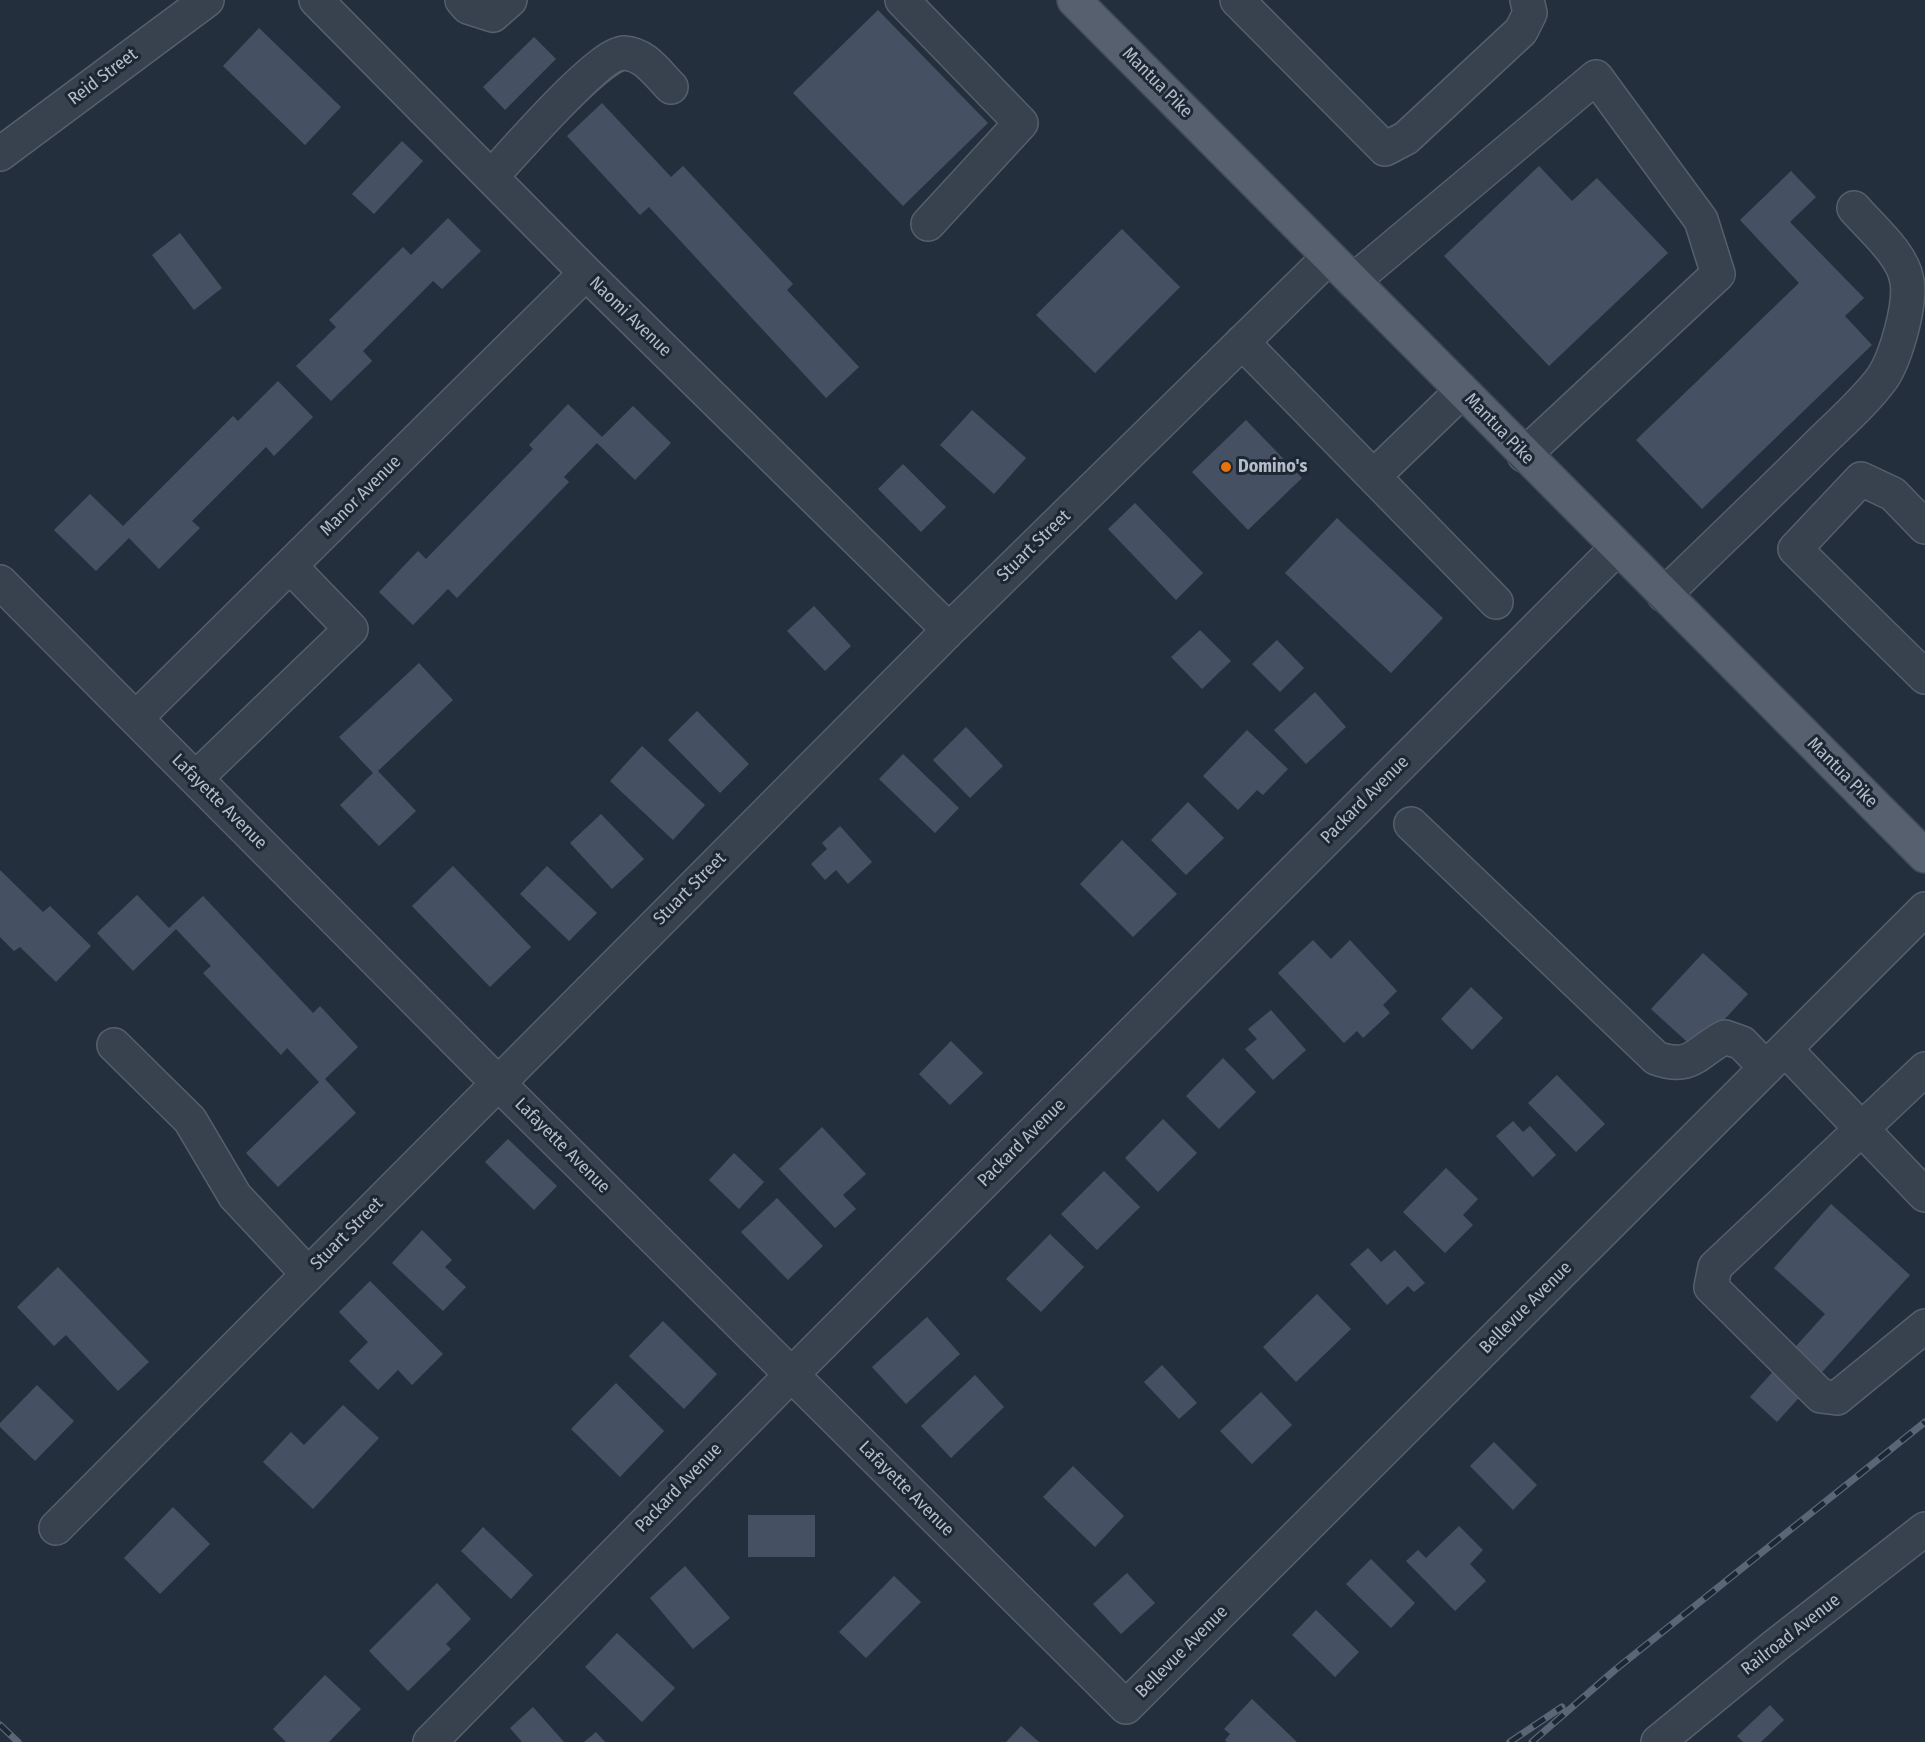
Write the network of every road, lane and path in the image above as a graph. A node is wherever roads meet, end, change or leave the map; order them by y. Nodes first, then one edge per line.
1 (207, 0) edge
2 (316, 0) edge
3 (462, 0) edge
4 (510, 0) edge
5 (902, 0) edge
6 (1074, 0) edge
7 (1237, 0) edge
8 (1527, 0) edge
9 (671, 87) dead end
10 (0, 154) edge
11 (490, 177) junction
12 (1854, 208) dead end
13 (928, 224) dead end
14 (1329, 256) junction
15 (586, 273) junction
16 (1353, 281) junction
17 (1242, 342) junction
18 (1462, 392) junction
19 (1524, 454) junction
20 (1374, 476) junction
21 (1925, 527) edge
22 (1617, 548) junction
23 (290, 566) junction
24 (0, 582) edge
25 (1664, 595) junction
26 (1496, 602) dead end
27 (949, 630) junction
28 (1925, 677) edge
29 (136, 718) junction
30 (196, 778) junction
31 (1411, 824) dead end
32 (1925, 856) edge
33 (1925, 909) edge
34 (114, 1045) dead end
35 (1775, 1058) junction
36 (1925, 1069) edge
37 (497, 1082) junction
38 (1862, 1129) junction
39 (1925, 1195) edge
40 (308, 1274) junction
41 (1925, 1326) edge
42 (791, 1375) junction
43 (56, 1528) dead end
44 (1925, 1529) edge
45 (1126, 1707) joint
46 (430, 1742) edge
47 (1658, 1742) edge

1 - 10 street, Reid Street
2 - 11 street, Naomi Avenue
3 - 4 street
5 - 13 street
6 - 14 main road, Mantua Pike
7 - 8 street
9 - 11 street
11 - 15 street, Naomi Avenue
12 - 25 street
14 - 16 main road, Mantua Pike
14 - 17 street, Stuart Street
15 - 23 street, Manor Avenue
15 - 27 street, Naomi Avenue
16 - 18 main road, Mantua Pike
16 - 19 street
17 - 20 street
17 - 27 street, Stuart Street
18 - 19 main road, Mantua Pike
18 - 20 street
19 - 22 main road, Mantua Pike
20 - 26 street
21 - 28 street
22 - 25 main road, Mantua Pike
22 - 42 street, Packard Avenue
23 - 29 street, Manor Avenue
23 - 30 street
24 - 29 street, Lafayette Avenue
25 - 32 main road, Mantua Pike
27 - 37 street, Stuart Street
29 - 30 street, Lafayette Avenue
30 - 37 street, Lafayette Avenue
31 - 35 street
33 - 35 street, Bellevue Avenue
34 - 40 street
35 - 38 street
35 - 45 street, Bellevue Avenue
36 - 38 street
37 - 40 street, Stuart Street
37 - 42 street, Lafayette Avenue
38 - 39 street
38 - 41 street
40 - 43 street, Stuart Street
42 - 45 street, Lafayette Avenue
42 - 46 street, Packard Avenue
44 - 47 street, Railroad Avenue

